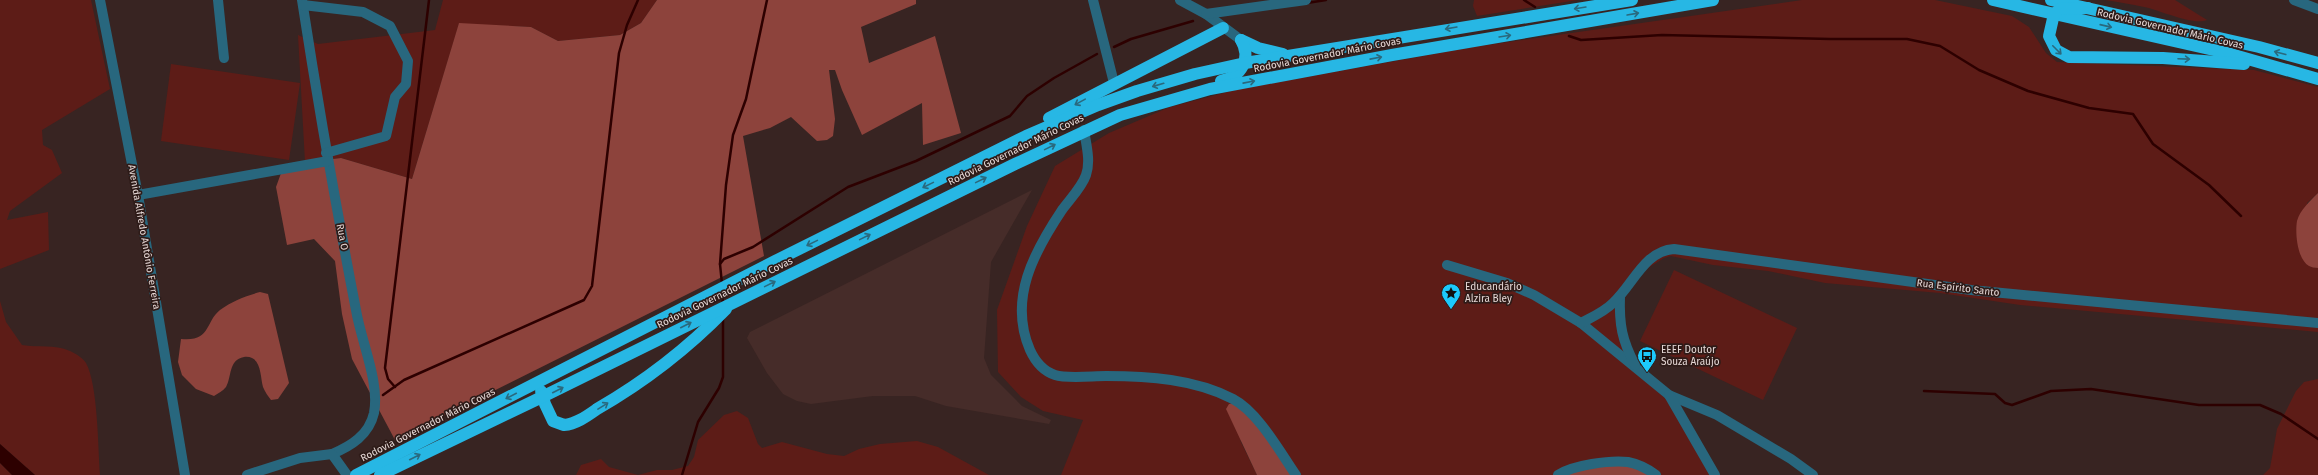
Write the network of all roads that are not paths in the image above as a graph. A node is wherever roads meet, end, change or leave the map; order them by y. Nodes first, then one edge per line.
1 (100, 0) edge
2 (218, 0) edge
3 (1093, 0) edge
4 (1180, 0) edge
5 (1306, 0) edge
6 (1632, 0) edge
7 (1713, 0) edge
8 (1993, 0) edge
9 (2051, 0) edge
10 (2294, 0) edge
11 (303, 2) edge
12 (2088, 8) junction
13 (2318, 9) edge
14 (1206, 14) junction
15 (2054, 14) junction
16 (1223, 28) junction
17 (1241, 40) junction
18 (1288, 56) junction
19 (224, 58) dead end
20 (1245, 63) junction
21 (2318, 63) edge
22 (2275, 68) junction
23 (2318, 79) edge
24 (1114, 83) junction
25 (1120, 115) junction
26 (1084, 130) junction
27 (1026, 136) junction
28 (327, 157) junction
29 (138, 195) junction
30 (1447, 266) dead end
31 (1620, 296) junction
32 (736, 300) junction
33 (683, 309) junction
34 (1581, 322) junction
35 (2318, 323) edge
36 (1636, 368) junction
37 (1670, 395) junction
38 (542, 397) junction
39 (332, 454) junction
40 (185, 475) edge
41 (247, 475) edge
42 (347, 475) edge
43 (356, 475) edge
44 (380, 475) edge
45 (1296, 475) edge
46 (1558, 475) edge
47 (1656, 475) edge
48 (1715, 475) edge
49 (1814, 475) edge

1 - 29 street, Avenida Alfredo Antônio Ferreira
2 - 19 street
3 - 24 street
4 - 14 street
5 - 14 street
6 -> 18 highway, Rodovia Governador Mário Covas
25 -> 7 highway, Rodovia Governador Mário Covas
8 - 15 highway, Rodovia Governador Mário Covas
9 - 12 highway, Rodovia Governador Mário Covas
10 - 13 street
11 - 28 street, Rua O
11 - 28 street
12 - 15 highway
21 -> 12 highway, Rodovia Governador Mário Covas
14 - 16 street
15 -> 22 highway, Rodovia Governador Mário Covas
15 -> 22 highway
16 - 17 street
16 - 24 highway
17 - 18 highway
17 - 20 highway
18 - 20 highway, Rodovia Governador Mário Covas
20 - 25 highway
20 -> 27 highway, Rodovia Governador Mário Covas
22 - 23 highway, Rodovia Governador Mário Covas
24 -> 27 highway
25 - 26 highway, Rodovia Governador Mário Covas
32 -> 26 highway, Rodovia Governador Mário Covas
26 - 45 street
27 -> 33 highway, Rodovia Governador Mário Covas
28 - 29 street
28 - 39 street, Rua O
29 - 40 street, Avenida Alfredo Antônio Ferreira
30 - 34 street
31 - 34 street, Rua Espírito Santo
31 - 35 street, Rua Espírito Santo
31 - 36 street
38 -> 32 highway, Rodovia Governador Mário Covas
38 -> 32 highway
33 - 38 highway
33 -> 43 highway, Rodovia Governador Mário Covas
34 - 36 street
36 - 37 street
37 - 48 street
37 - 49 street
44 -> 38 highway, Rodovia Governador Mário Covas
39 - 41 street, Rua O
39 - 42 street
46 - 47 street

